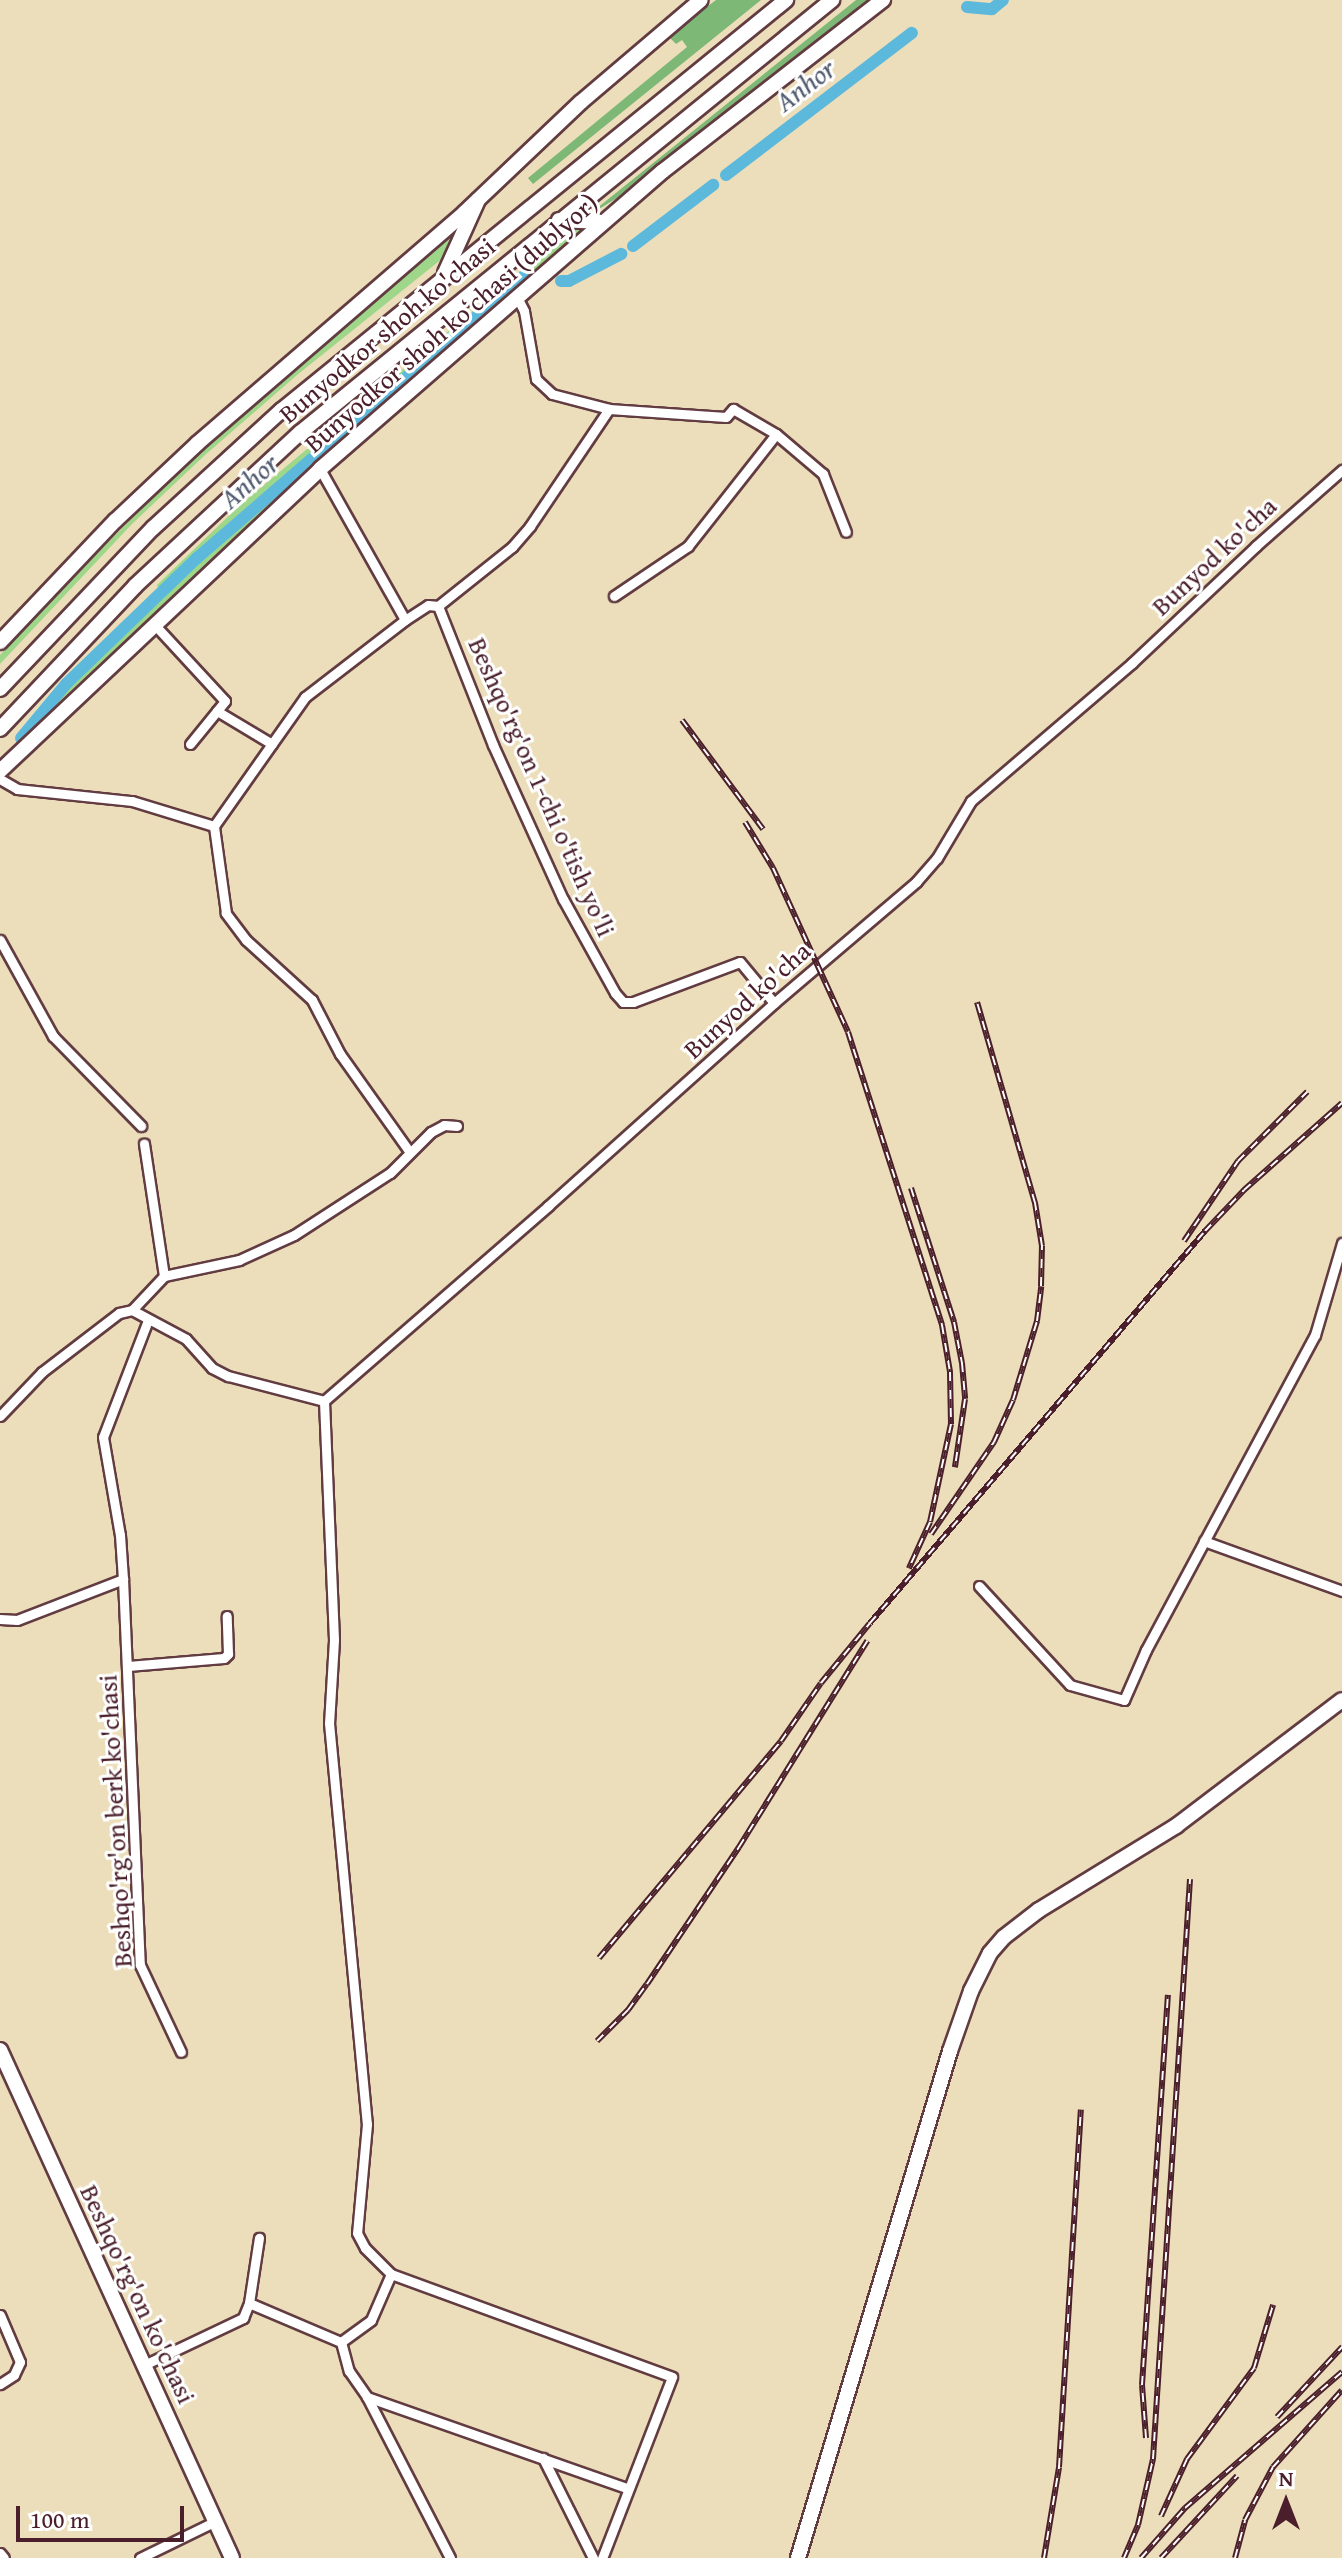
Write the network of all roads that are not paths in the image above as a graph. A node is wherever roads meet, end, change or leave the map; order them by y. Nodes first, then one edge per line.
1 (701, 0) edge
2 (786, 0) edge
3 (832, 0) edge
4 (883, 0) edge
5 (594, 154) junction
6 (612, 175) junction
7 (478, 200) junction
8 (559, 220) junction
9 (603, 222) junction
10 (443, 276) junction
11 (518, 299) junction
12 (609, 409) junction
13 (282, 410) junction
14 (301, 432) junction
15 (776, 434) junction
16 (320, 469) junction
17 (1342, 470) edge
18 (846, 532) dead end
19 (614, 596) dead end
20 (438, 606) junction
21 (405, 620) junction
22 (153, 623) junction
23 (0, 642) edge
24 (0, 689) edge
25 (217, 711) junction
26 (0, 729) edge
27 (190, 744) dead end
28 (272, 744) junction
29 (0, 771) edge
30 (0, 779) edge
31 (214, 826) junction
32 (0, 940) edge
33 (774, 1003) junction
34 (141, 1126) dead end
35 (457, 1126) dead end
36 (144, 1144) dead end
37 (409, 1151) junction
38 (1342, 1243) edge
39 (164, 1276) junction
40 (132, 1310) junction
41 (148, 1320) junction
42 (324, 1401) junction
43 (0, 1416) edge
44 (1204, 1541) junction
45 (123, 1579) junction
46 (979, 1586) dead end
47 (1342, 1591) edge
48 (227, 1616) dead end
49 (0, 1619) edge
50 (128, 1666) junction
51 (1342, 1700) edge
52 (0, 2050) edge
53 (181, 2052) dead end
54 (259, 2238) dead end
55 (391, 2274) junction
56 (249, 2303) junction
57 (0, 2315) edge
58 (341, 2342) junction
59 (144, 2365) junction
60 (0, 2384) edge
61 (367, 2397) junction
62 (543, 2458) junction
63 (627, 2488) junction
64 (216, 2521) junction
65 (0, 2553) edge
66 (4, 2558) edge
67 (140, 2558) edge
68 (232, 2558) edge
69 (450, 2558) edge
70 (593, 2558) edge
71 (602, 2558) edge
72 (798, 2558) edge

1 - 7 street
2 - 5 street, Bunyodkor shoh ko'chasi
3 - 6 street, Bunyodkor shoh ko'chasi
4 - 9 street, Bunyodkor shoh koʻchasi (dublyor)
5 - 6 street
5 - 10 street, Bunyodkor shoh ko'chasi
6 - 8 street, Bunyodkor shoh ko'chasi
7 - 10 street
7 - 23 street
8 - 9 street
8 - 14 street, Bunyodkor shoh ko'chasi
9 - 11 street, Bunyodkor shoh koʻchasi (dublyor)
10 - 13 street, Bunyodkor shoh ko'chasi
11 - 12 street
11 - 16 street, Bunyodkor shoh koʻchasi (dublyor)
12 - 15 street
12 - 20 street
13 - 14 street
13 - 24 street, Bunyodkor shoh ko'chasi
14 - 26 street, Bunyodkor shoh ko'chasi
15 - 18 street
15 - 19 street
16 - 21 street
16 - 22 street, Bunyodkor shoh koʻchasi (dublyor)
17 - 33 street, Bunyod ko'cha
20 - 21 street
20 - 33 street, Beshqo'rg'on 1-chi o'tish yo'li
21 - 28 street
22 - 25 street
22 - 29 street, Bunyodkor shoh koʻchasi (dublyor)
25 - 27 street
25 - 28 street
28 - 31 street
30 - 31 street
31 - 37 street
32 - 34 street
33 - 42 street, Bunyod ko'cha
35 - 37 street
36 - 39 street
37 - 39 street
38 - 44 street
39 - 40 street
40 - 41 street
40 - 43 street
41 - 42 street
41 - 45 street, Beshqo'rg'on berk ko'chasi
42 - 55 street
44 - 46 street
44 - 47 street
45 - 49 street
45 - 50 street, Beshqo'rg'on berk ko'chasi
48 - 50 street
50 - 53 street, Beshqo'rg'on berk ko'chasi
51 - 72 street
52 - 59 street, Beshqo'rg'on ko'chasi
54 - 56 street
55 - 58 street
55 - 63 street
56 - 58 street
56 - 59 street
57 - 60 street
58 - 61 street
59 - 64 street, Beshqo'rg'on ko'chasi
61 - 62 street
61 - 69 street
62 - 63 street
62 - 70 street
63 - 71 street
64 - 67 street
64 - 68 street, Beshqo'rg'on ko'chasi
65 - 66 street

